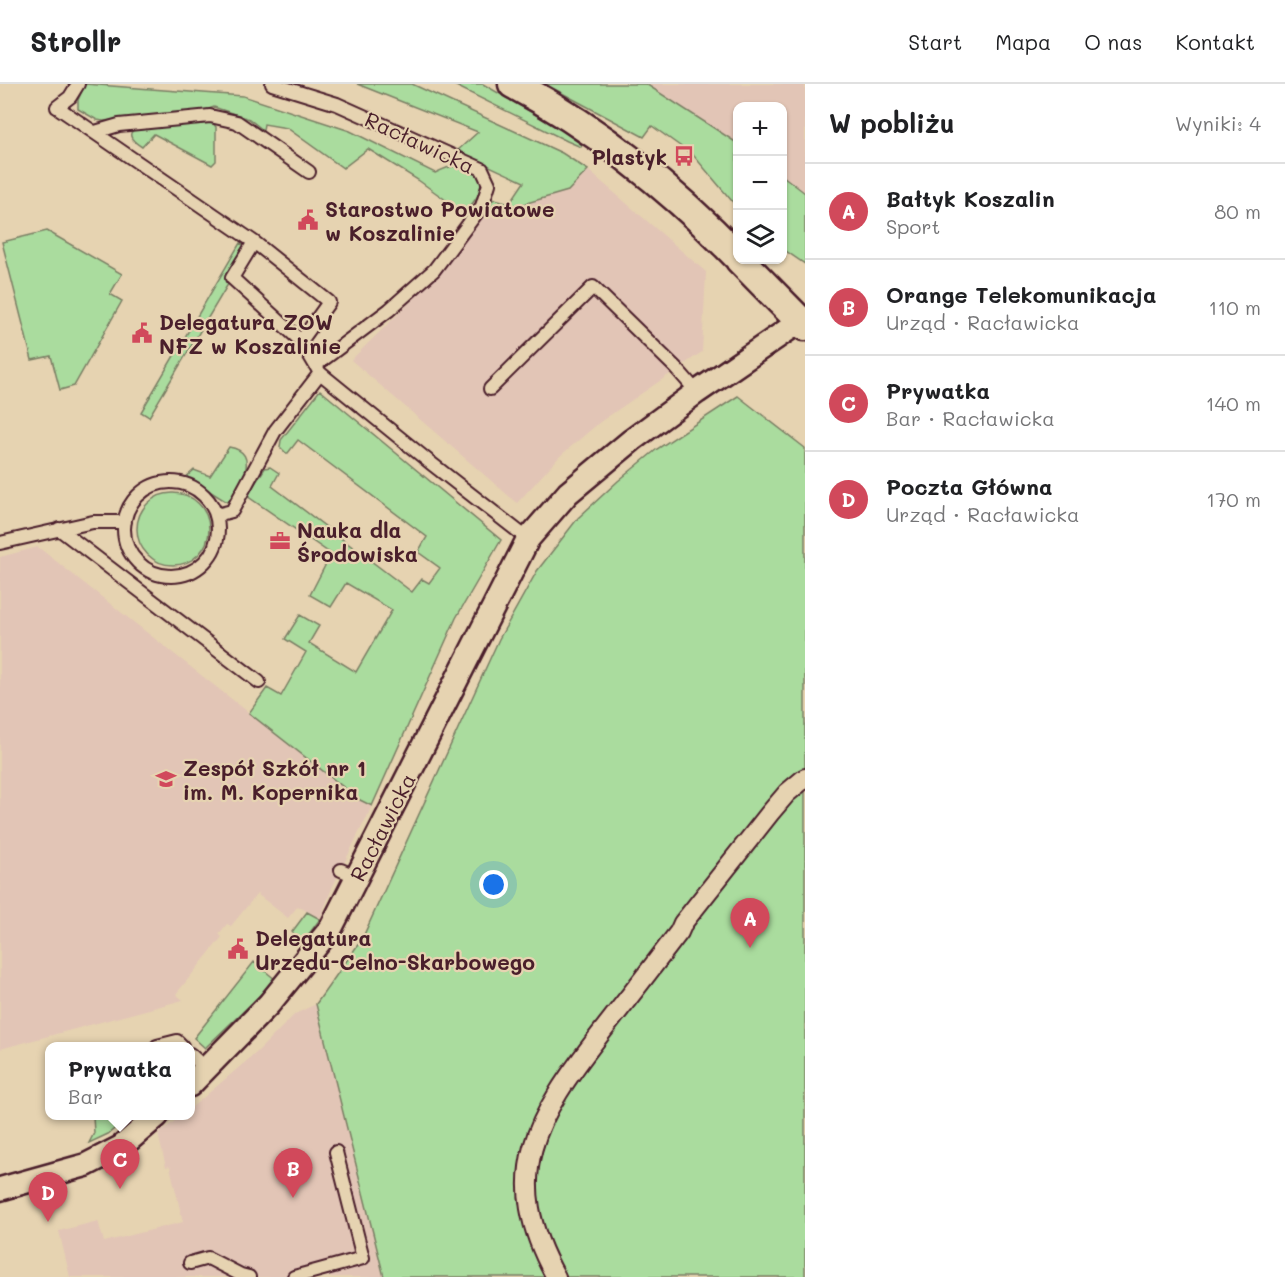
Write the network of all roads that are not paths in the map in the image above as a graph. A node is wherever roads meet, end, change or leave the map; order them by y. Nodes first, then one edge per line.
1 (78, 84) edge
2 (272, 84) edge
3 (513, 84) edge
4 (95, 132) junction
5 (309, 171) dead end
6 (254, 242) junction
7 (733, 252) edge
8 (745, 264) edge
9 (804, 322) edge
10 (301, 341) junction
11 (318, 369) junction
12 (490, 389) dead end
13 (697, 392) junction
14 (216, 515) junction
15 (125, 522) junction
16 (59, 529) junction
17 (528, 538) junction
18 (0, 543) edge
19 (259, 682) dead end
20 (805, 778) edge
21 (198, 1061) edge
22 (152, 1120) edge
23 (336, 1152) dead end
24 (0, 1189) edge
25 (190, 1263) dead end
26 (243, 1276) edge
27 (294, 1277) edge
28 (555, 1277) edge

1 - 4 lane
2 - 11 lane, Racławicka
3 - 7 street
4 - 5 lane
4 - 6 lane
6 - 10 lane
6 - 10 lane
8 - 9 street
9 - 13 street, Racławicka
10 - 11 lane
11 - 14 lane, Racławicka
11 - 17 lane
12 - 13 lane
13 - 17 street, Racławicka
14 - 15 lane
14 - 15 lane
15 - 16 lane
16 - 18 lane
16 - 19 lane
17 - 21 street, Racławicka
20 - 28 street
22 - 24 street
23 - 27 lane
25 - 26 lane

